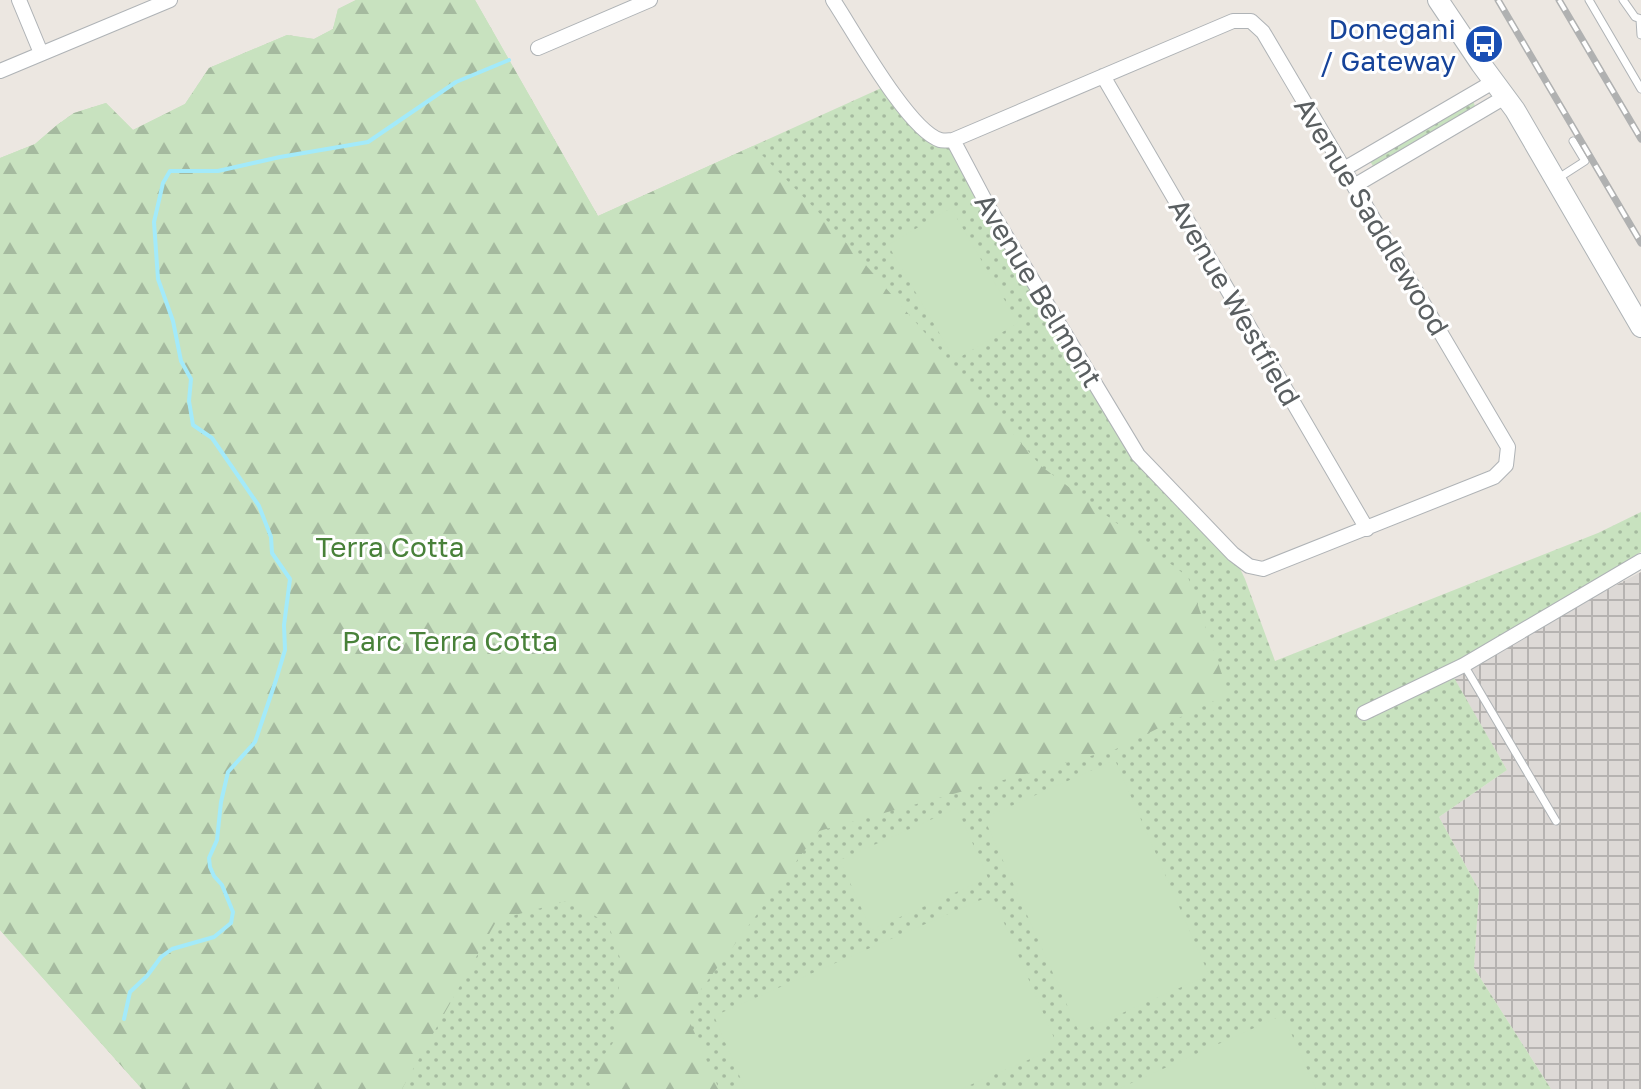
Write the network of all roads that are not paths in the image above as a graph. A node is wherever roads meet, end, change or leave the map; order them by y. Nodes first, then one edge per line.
1 (19, 0) edge
2 (170, 0) edge
3 (650, 0) edge
4 (833, 0) edge
5 (1438, 0) edge
6 (1589, 0) edge
7 (1623, 0) edge
8 (1641, 19) edge
9 (1641, 35) edge
10 (538, 48) dead end
11 (41, 53) junction
12 (0, 71) edge
13 (1103, 76) junction
14 (1641, 89) edge
15 (1499, 90) junction
16 (953, 140) junction
17 (1573, 141) dead end
18 (1344, 169) junction
19 (1555, 180) junction
20 (1354, 186) junction
21 (1641, 327) edge
22 (1367, 529) junction
23 (1641, 561) edge
24 (1263, 569) joint
25 (1464, 665) junction
26 (1364, 713) dead end
27 (1556, 821) dead end

1 - 11 street
2 - 11 street
3 - 10 street
4 - 16 street
5 - 15 street
6 - 14 lane
7 - 8 lane
8 - 9 lane
11 - 12 street
13 - 16 street, Avenue Saddlewood
13 - 18 street, Avenue Saddlewood
13 - 22 street, Avenue Westfield
15 - 18 street
15 - 19 street
15 - 20 street
16 - 24 street, Avenue Belmont
17 - 19 lane
18 - 20 street, Avenue Saddlewood
19 - 21 street
20 - 22 street, Avenue Saddlewood
22 - 24 street, Avenue Saddlewood
23 - 25 street
25 - 26 street
25 - 27 lane

